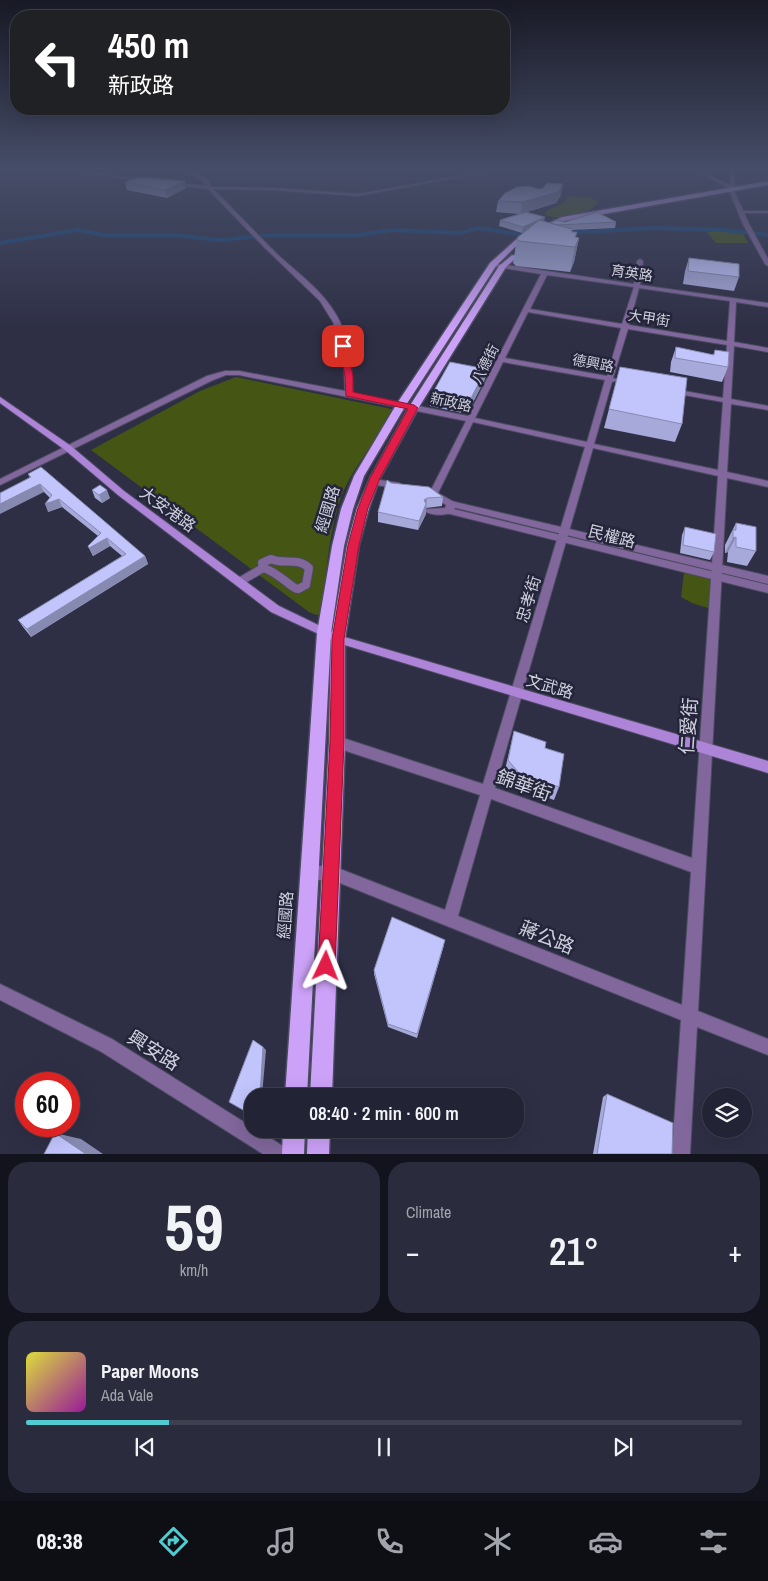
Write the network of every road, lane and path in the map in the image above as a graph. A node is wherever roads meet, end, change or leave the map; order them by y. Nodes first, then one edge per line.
1 (245, 224) edge
2 (550, 224) edge
3 (567, 224) edge
4 (747, 224) edge
5 (640, 261) dead end
6 (768, 264) edge
7 (493, 265) junction
8 (503, 266) junction
9 (545, 272) junction
10 (637, 286) junction
11 (733, 300) junction
12 (768, 305) edge
13 (526, 310) junction
14 (625, 326) junction
15 (730, 344) junction
16 (768, 350) edge
17 (501, 359) junction
18 (614, 380) junction
19 (668, 390) edge
20 (349, 394) junction
21 (0, 399) edge
22 (727, 400) junction
23 (402, 405) junction
24 (414, 408) junction
25 (768, 408) edge
26 (470, 421) junction
27 (590, 445) junction
28 (68, 448) junction
29 (722, 474) junction
30 (0, 482) edge
31 (374, 482) junction
32 (768, 484) edge
33 (391, 488) edge
34 (407, 488) joint
35 (450, 508) junction
36 (430, 511) dead end
37 (563, 535) junction
38 (269, 566) junction
39 (716, 572) junction
40 (768, 580) edge
41 (239, 582) junction
42 (768, 589) edge
43 (331, 636) junction
44 (516, 692) junction
45 (337, 742) junction
46 (706, 749) junction
47 (768, 767) edge
48 (487, 792) junction
49 (698, 867) junction
50 (330, 872) junction
51 (309, 874) junction
52 (449, 920) junction
53 (0, 992) edge
54 (689, 1016) junction
55 (768, 1047) edge
56 (296, 1088) edge
57 (321, 1088) edge
58 (294, 1138) edge
59 (319, 1138) edge
60 (280, 1154) edge
61 (293, 1154) edge
62 (318, 1154) edge
63 (680, 1154) edge

1 - 20 street
2 - 7 main road, 經國路
3 - 8 main road, 經國路
4 - 6 street
5 - 10 street, 忠孝街
7 - 8 street, 育英路
7 - 23 main road, 經國路
8 - 9 street, 育英路
8 - 24 main road, 經國路
9 - 10 street, 育英路
9 - 13 street, 八德街
10 - 11 street, 育英路
10 - 14 street, 忠孝街
11 - 12 street, 育英路
11 - 15 street, 仁愛街
13 - 14 street, 大甲街
13 - 17 street, 八德街
14 - 15 street, 大甲街
14 - 18 street, 忠孝街
15 - 16 street, 大甲街
15 - 22 street, 仁愛街
17 - 18 street, 德興路
17 - 26 street, 八德街
18 - 27 street, 忠孝街
19 - 22 street
20 - 23 street, 新政路
20 - 28 street, 新政路
21 - 28 main road, 大安港路
22 - 25 street
22 - 29 street, 仁愛街
23 - 24 street, 新政路
23 - 43 main road, 經國路
24 - 26 street, 新政路
24 - 31 main road, 經國路
26 - 27 street, 新政路
26 - 35 street, 八德街
27 - 29 street, 新政路
27 - 37 street, 忠孝街
28 - 30 street, 新政路
28 - 41 main road, 大安港路
29 - 32 street, 新政路
29 - 39 street, 仁愛街
31 - 34 street
31 - 43 main road, 經國路
33 - 34 street
35 - 36 street
35 - 37 street, 民權路
37 - 39 street, 民權路
37 - 44 street, 忠孝街
38 - 38 street
38 - 41 street
39 - 40 street, 民權路
39 - 42 street, 民權路
39 - 46 street, 仁愛街
41 - 43 main road, 大安港路
43 - 44 main road, 文武路
43 - 45 main road, 經國路
43 - 51 main road, 經國路
44 - 46 main road, 文武路
44 - 48 street, 忠孝街
45 - 48 street, 錦華街
45 - 50 main road, 經國路
46 - 47 main road, 文武路
46 - 49 street, 仁愛街
48 - 49 street, 錦華街
48 - 52 street, 忠孝街
49 - 54 street, 仁愛街
50 - 51 street, 蔣公路
50 - 52 street, 蔣公路
50 - 57 main road, 經國路
51 - 56 main road, 經國路
52 - 54 street, 蔣公路
53 - 60 street, 興安路
54 - 55 street, 蔣公路
54 - 63 street, 仁愛街
58 - 61 main road
59 - 62 main road

